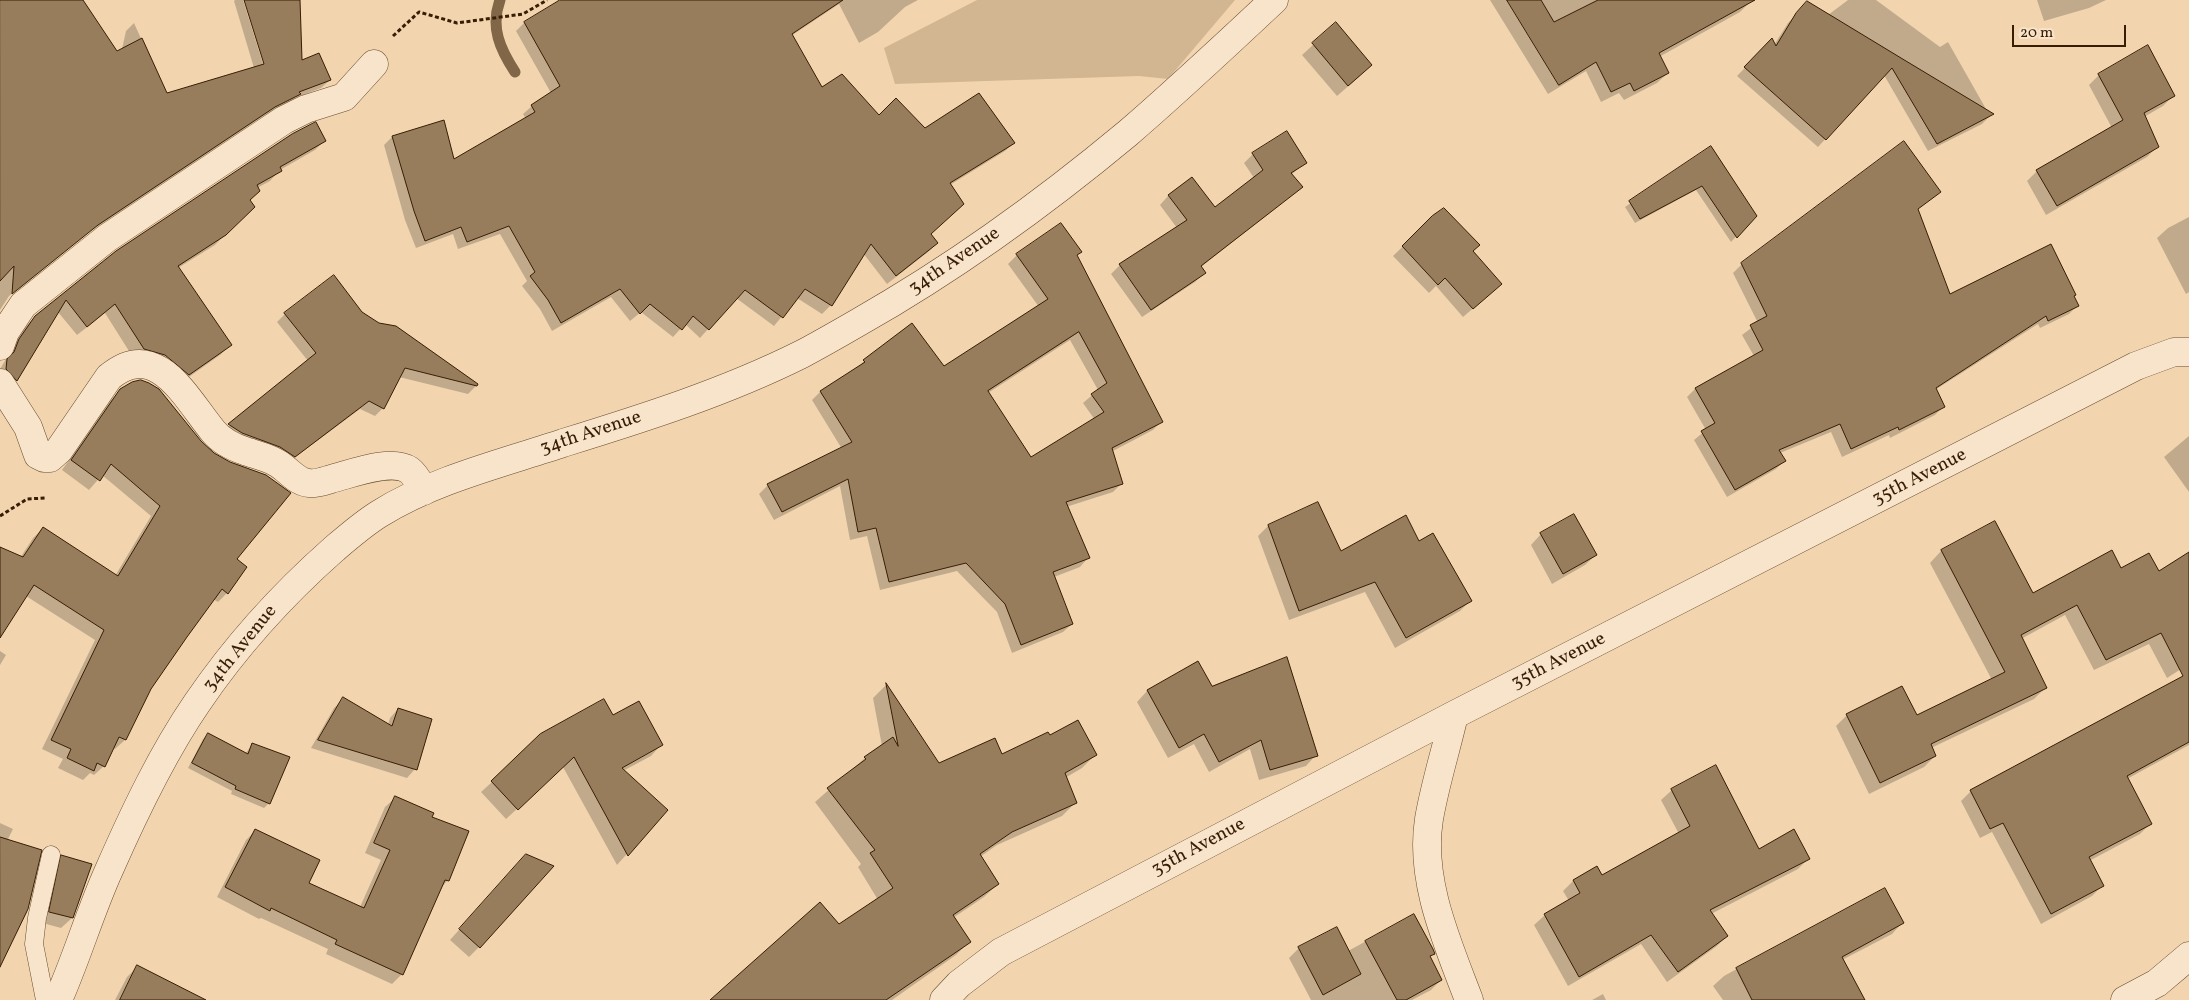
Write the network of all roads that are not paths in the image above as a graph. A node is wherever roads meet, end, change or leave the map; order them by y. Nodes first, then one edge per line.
1 (1274, 0) edge
2 (374, 64) road end
3 (0, 346) edge
4 (2189, 352) edge
5 (0, 383) edge
6 (424, 492) junction
7 (1454, 715) junction
8 (51, 855) dead end
9 (2189, 956) edge
10 (46, 1000) edge
11 (58, 1000) edge
12 (944, 1000) edge
13 (1469, 1000) edge
14 (2126, 1000) edge

1 - 6 street, 34th Avenue
2 - 3 street
4 - 7 street, 35th Avenue
5 - 6 street
6 - 11 street, 34th Avenue
7 - 12 street, 35th Avenue
7 - 13 street
8 - 10 lane
9 - 14 street

